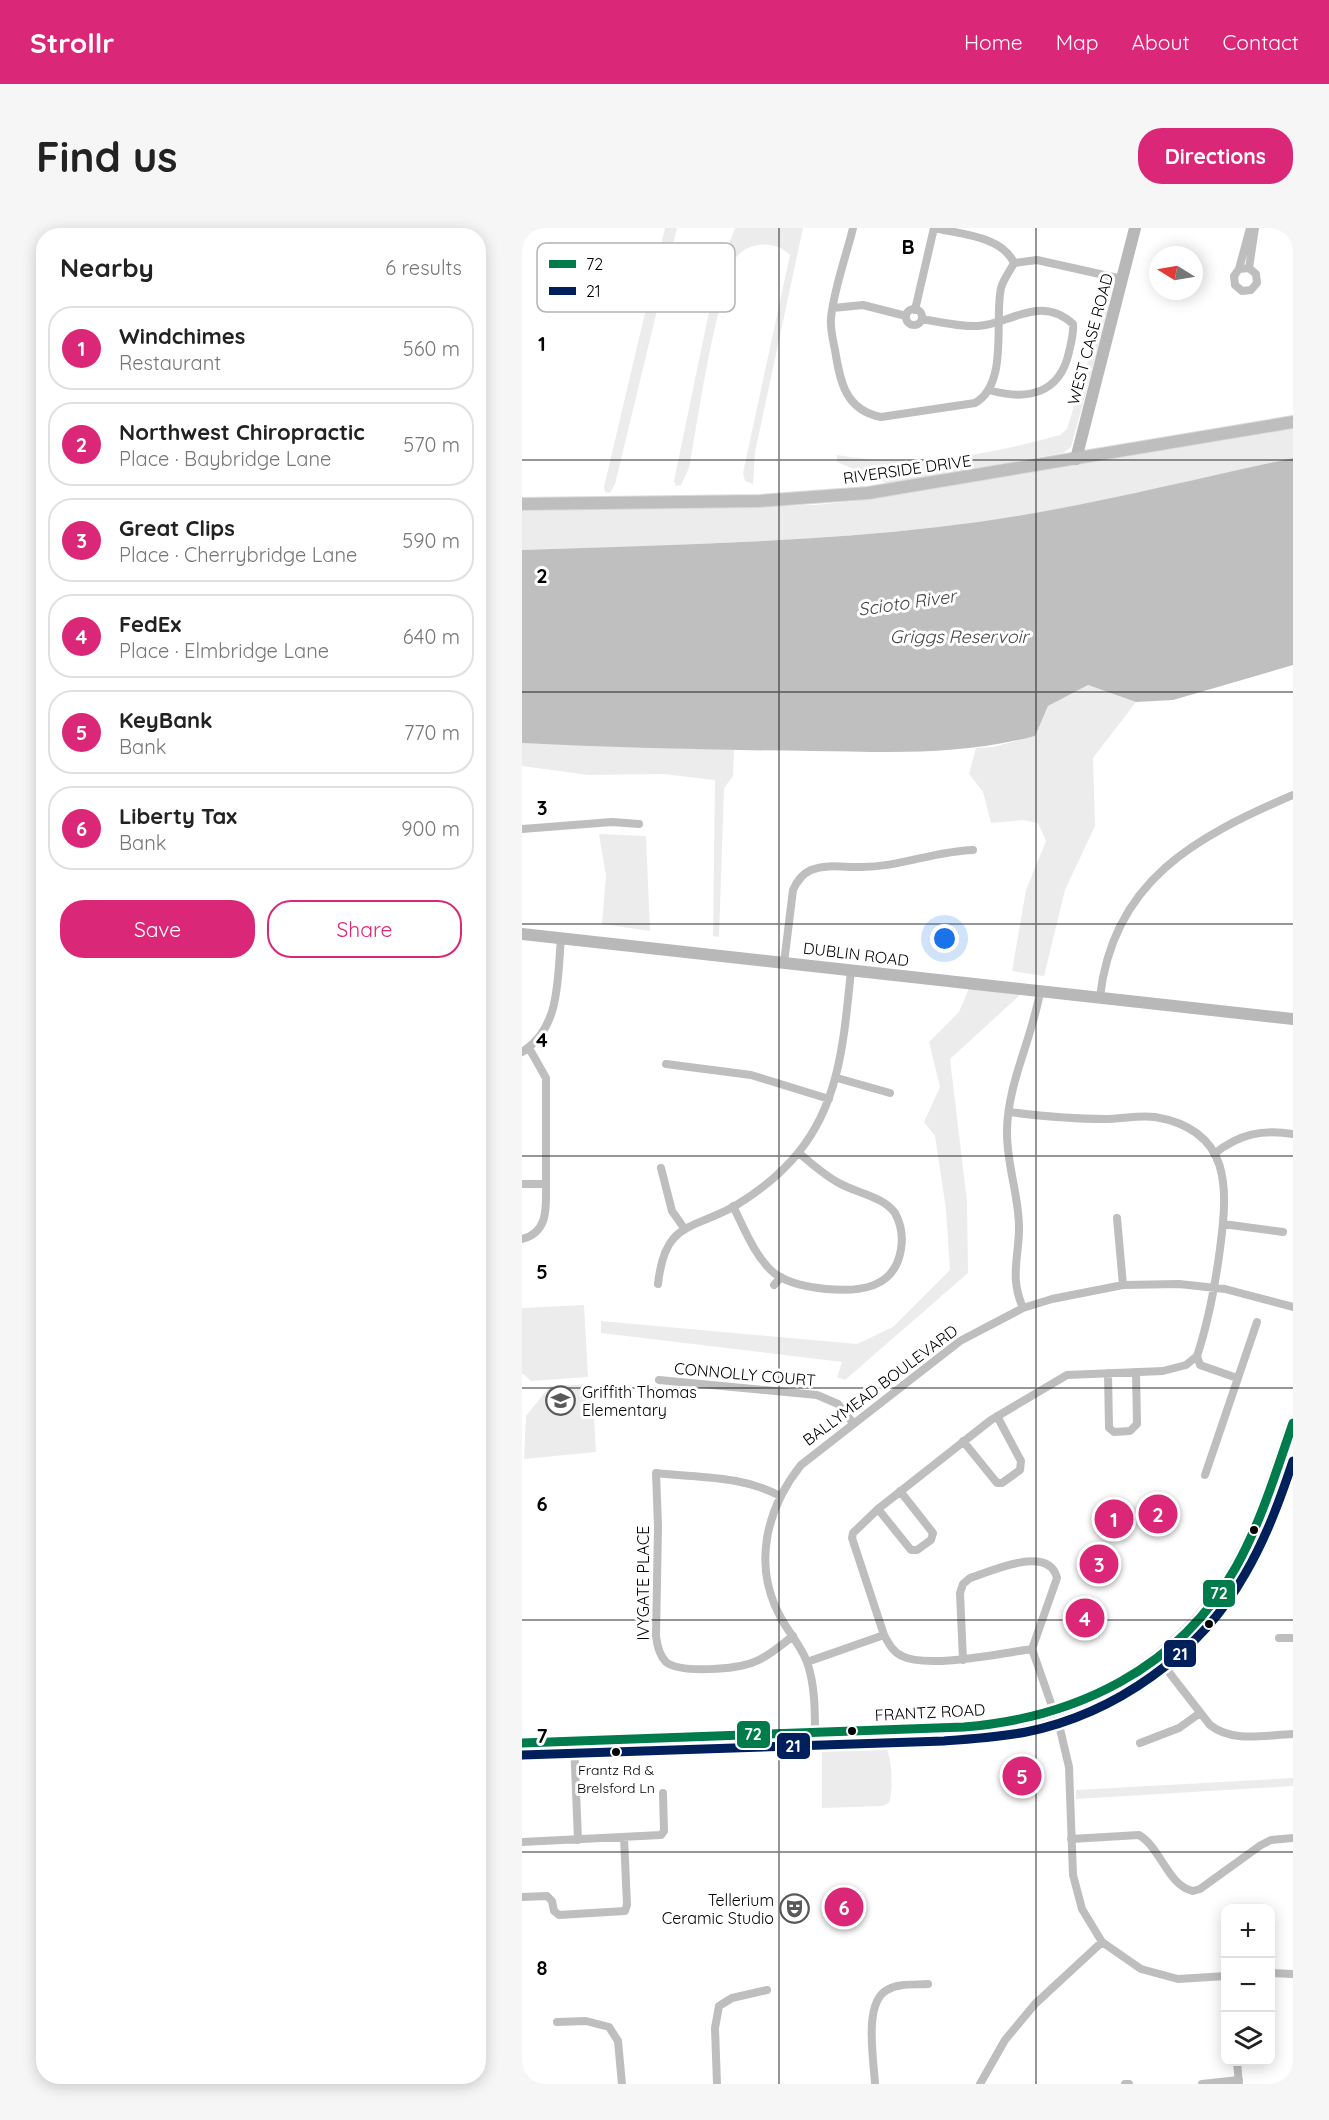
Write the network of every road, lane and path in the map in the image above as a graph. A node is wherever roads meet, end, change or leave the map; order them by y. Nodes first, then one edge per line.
1 (853, 228) edge
2 (934, 228) edge
3 (1135, 228) edge
4 (1250, 228) edge
5 (1255, 228) edge
6 (1014, 263) junction
7 (1122, 279) junction
8 (833, 308) junction
9 (915, 310) junction
10 (906, 316) junction
11 (922, 319) junction
12 (1000, 319) junction
13 (989, 390) junction
14 (1293, 422) edge
15 (1076, 459) junction
16 (522, 504) edge
17 (1293, 795) edge
18 (639, 824) dead end
19 (522, 829) edge
20 (973, 850) dead end
21 (522, 934) edge
22 (561, 939) junction
23 (784, 963) junction
24 (851, 970) junction
25 (1040, 992) junction
26 (1100, 997) junction
27 (1293, 1019) edge
28 (525, 1050) edge
29 (666, 1064) dead end
30 (837, 1078) junction
31 (890, 1093) dead end
32 (829, 1099) junction
33 (1009, 1112) junction
34 (1293, 1134) edge
35 (798, 1153) junction
36 (1214, 1154) junction
37 (661, 1167) dead end
38 (522, 1184) edge
39 (546, 1184) junction
40 (733, 1206) junction
41 (1117, 1218) dead end
42 (1223, 1224) junction
43 (684, 1228) junction
44 (1283, 1232) dead end
45 (522, 1239) edge
46 (781, 1277) junction
47 (658, 1284) dead end
48 (774, 1285) dead end
49 (1124, 1285) junction
50 (1215, 1287) junction
51 (1293, 1307) edge
52 (1023, 1308) junction
53 (1257, 1322) dead end
54 (1197, 1356) junction
55 (1136, 1372) junction
56 (1108, 1373) junction
57 (1237, 1378) junction
58 (659, 1380) dead end
59 (997, 1416) junction
60 (853, 1423) junction
61 (1292, 1427) edge
62 (963, 1441) junction
63 (1204, 1475) dead end
64 (900, 1491) junction
65 (780, 1496) junction
66 (878, 1509) junction
67 (884, 1635) junction
68 (793, 1636) junction
69 (1279, 1638) dead end
70 (1293, 1638) edge
71 (1032, 1649) junction
72 (1157, 1657) junction
73 (963, 1660) junction
74 (807, 1662) junction
75 (1053, 1713) junction
76 (1200, 1713) junction
77 (815, 1734) junction
78 (1293, 1734) edge
79 (574, 1742) junction
80 (522, 1743) edge
81 (1140, 1743) dead end
82 (663, 1793) dead end
83 (624, 1837) junction
84 (1293, 1838) edge
85 (1071, 1839) junction
86 (578, 1840) junction
87 (522, 1842) edge
88 (522, 1898) edge
89 (1102, 1942) junction
90 (1275, 1973) edge
91 (1293, 1974) edge
92 (1221, 1976) edge
93 (928, 1984) dead end
94 (766, 1990) dead end
95 (558, 2022) dead end
96 (1237, 2066) edge
97 (1239, 2082) edge
98 (622, 2084) edge
99 (717, 2084) edge
100 (875, 2084) edge
101 (980, 2084) edge
102 (1125, 2084) edge
103 (1129, 2084) edge
104 (1202, 2084) edge

1 - 8 street
2 - 6 street
2 - 9 street
3 - 7 main road, WEST CASE ROAD
4 - 5 street
6 - 7 street
6 - 12 street
7 - 15 main road, WEST CASE ROAD
8 - 10 street
8 - 13 street
9 - 10 street
9 - 11 street
10 - 11 street
11 - 12 street
12 - 13 street
12 - 13 street
14 - 15 main road, RIVERSIDE DRIVE
15 - 16 main road, RIVERSIDE DRIVE
17 - 26 street
18 - 19 street
20 - 23 street
21 - 22 main road, DUBLIN ROAD
22 - 23 main road, DUBLIN ROAD
22 - 28 street
23 - 24 main road, DUBLIN ROAD
24 - 25 main road, DUBLIN ROAD
24 - 30 street
25 - 26 main road, DUBLIN ROAD
25 - 33 street
26 - 27 main road, DUBLIN ROAD
28 - 39 street
29 - 32 street
30 - 31 street
30 - 32 street
32 - 35 street
33 - 36 street
33 - 52 street
34 - 36 street
35 - 40 street
35 - 46 street
36 - 42 street
37 - 43 street
38 - 39 street
39 - 45 street
40 - 43 street
40 - 46 street
41 - 49 street
42 - 44 street
42 - 50 street
43 - 47 street
46 - 48 street
49 - 50 street, BALLYMEAD BOULEVARD
49 - 52 street, BALLYMEAD BOULEVARD
50 - 51 street, BALLYMEAD BOULEVARD
50 - 54 street
52 - 60 street, BALLYMEAD BOULEVARD
53 - 57 street
54 - 55 street
54 - 57 street
55 - 56 street
55 - 56 street
56 - 59 street
57 - 63 street
58 - 60 street, CONNOLLY COURT
59 - 62 street
59 - 62 street
60 - 65 street, BALLYMEAD BOULEVARD
61 - 72 main road, FRANTZ ROAD
62 - 64 street
64 - 66 street
64 - 66 street
65 - 68 street, BALLYMEAD BOULEVARD
65 - 68 street, IVYGATE PLACE
66 - 67 street
67 - 73 street
67 - 74 street
68 - 74 street, BALLYMEAD BOULEVARD
69 - 70 street
71 - 73 street
71 - 73 street
71 - 75 street
72 - 75 main road, FRANTZ ROAD
72 - 76 street
74 - 77 street, BALLYMEAD BOULEVARD
75 - 77 main road, FRANTZ ROAD
75 - 85 street
76 - 78 street
76 - 81 street
77 - 79 main road, FRANTZ ROAD
79 - 80 main road, FRANTZ ROAD
79 - 86 street
82 - 83 street
83 - 86 street
83 - 88 street
84 - 85 street
85 - 89 street
86 - 87 street
89 - 92 street
89 - 101 street
90 - 91 street
93 - 100 street
94 - 99 street
95 - 98 street
96 - 97 street
97 - 104 street
102 - 103 street

